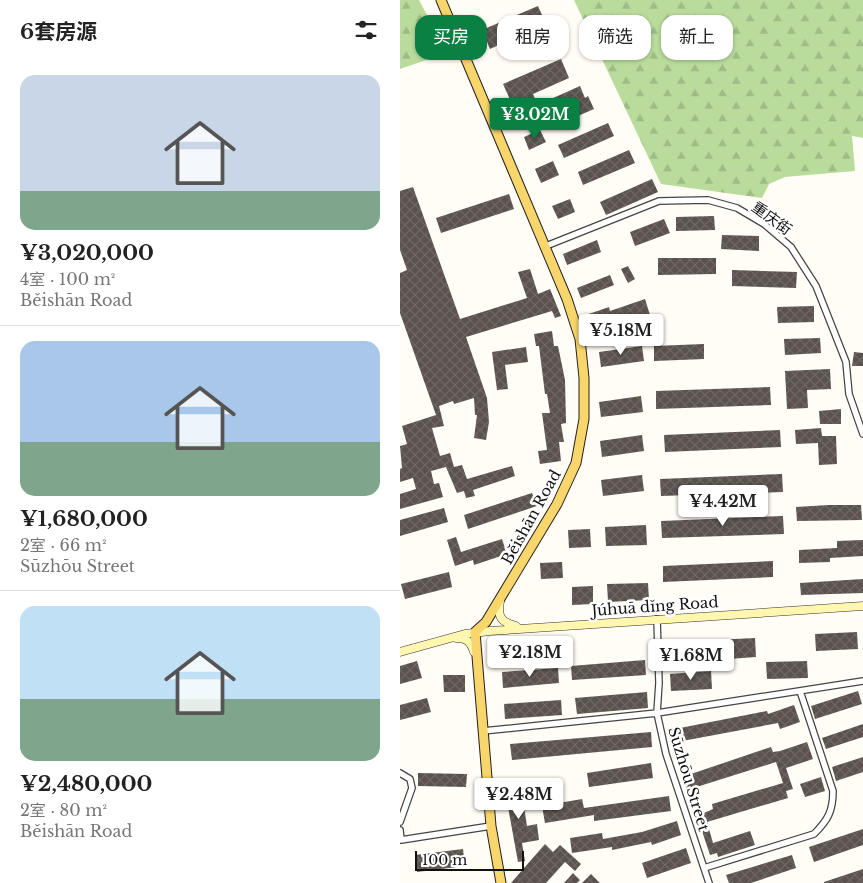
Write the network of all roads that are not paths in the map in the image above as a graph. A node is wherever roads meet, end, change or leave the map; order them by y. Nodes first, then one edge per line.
1 (441, 0) edge
2 (546, 246) junction
3 (863, 434) edge
4 (500, 598) junction
5 (863, 606) edge
6 (657, 619) junction
7 (523, 628) junction
8 (475, 632) junction
9 (449, 639) junction
10 (400, 652) edge
11 (478, 662) junction
12 (863, 681) edge
13 (800, 691) junction
14 (657, 713) junction
15 (483, 731) junction
16 (400, 773) edge
17 (400, 822) edge
18 (491, 826) junction
19 (400, 830) edge
20 (704, 868) junction
21 (501, 883) edge
22 (709, 883) edge

1 - 2 main road, Běishān Road
2 - 3 street, 重庆街
2 - 4 main road, Běishān Road
4 - 7 street
4 - 8 main road, Běishān Road
5 - 6 street, Júhuā dǐng Road
6 - 7 street, Júhuā dǐng Road
6 - 14 street, Sūzhōu Street
7 - 8 street, Júhuā dǐng Road
8 - 9 street, Júhuā dǐng Road
8 - 11 main road
9 - 10 street, Júhuā dǐng Road
9 - 11 street
11 - 15 main road
12 - 13 street
13 - 14 street
13 - 20 street
14 - 15 street
14 - 20 street, Sūzhōu Street
15 - 18 main road
16 - 17 street
18 - 19 street
18 - 21 main road
20 - 22 street, Sūzhōu Street

